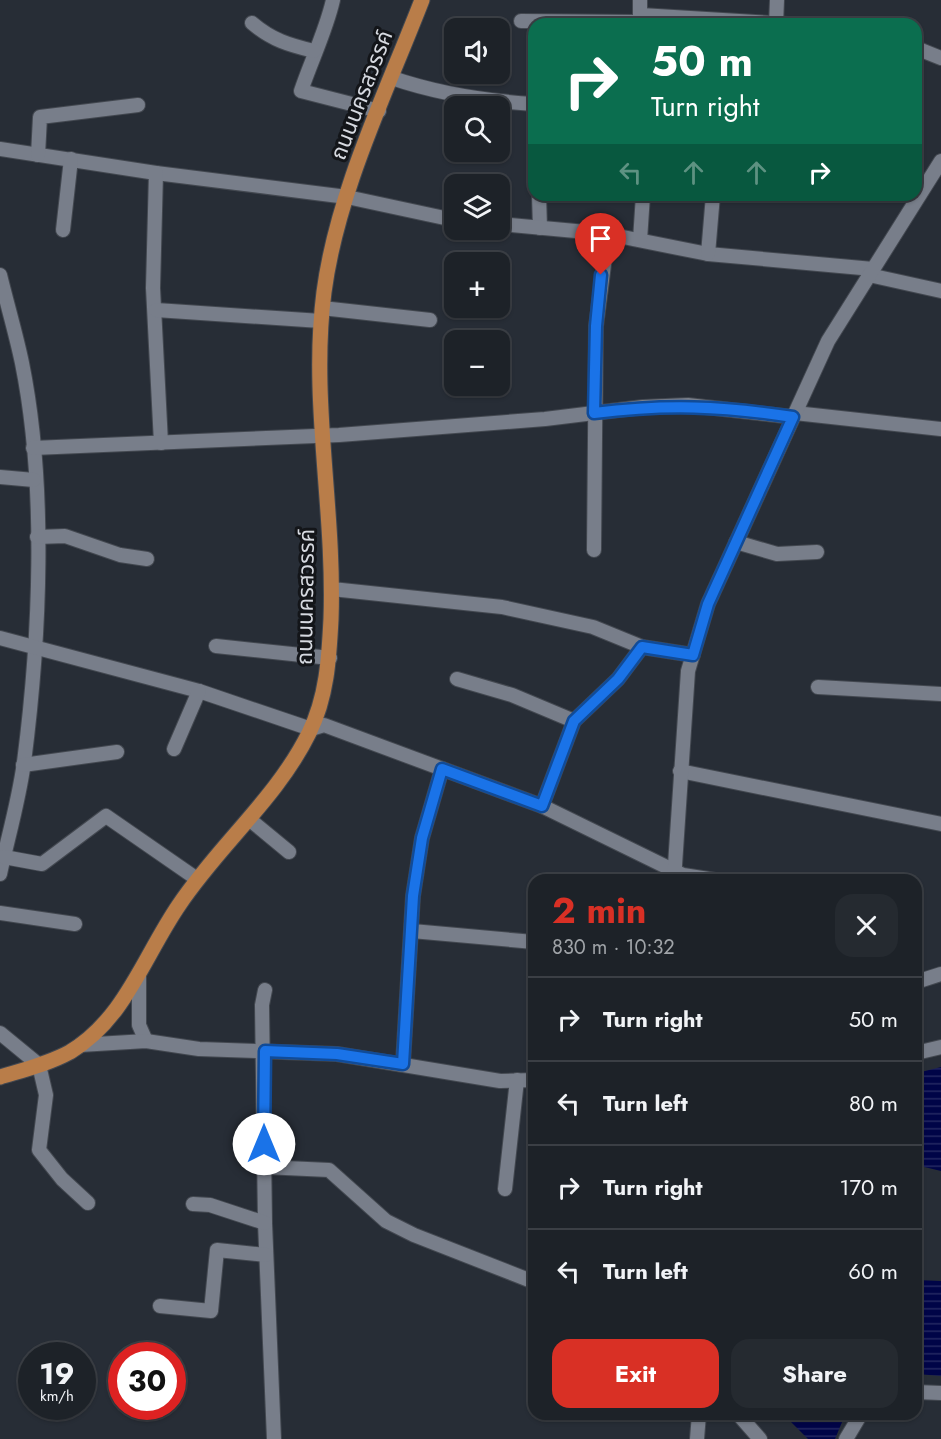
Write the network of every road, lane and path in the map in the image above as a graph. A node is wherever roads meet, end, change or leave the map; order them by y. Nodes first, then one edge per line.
1 (333, 0) edge
2 (422, 0) edge
3 (640, 0) edge
4 (777, 0) edge
5 (640, 18) edge
6 (776, 18) edge
7 (521, 21) dead end
8 (528, 21) edge
9 (252, 23) dead end
10 (922, 50) edge
11 (314, 51) junction
12 (941, 58) edge
13 (392, 78) junction
14 (528, 103) edge
15 (138, 105) dead end
16 (379, 111) junction
17 (0, 149) edge
18 (38, 154) junction
19 (71, 159) junction
20 (941, 161) edge
21 (156, 173) junction
22 (922, 191) edge
23 (347, 197) junction
24 (539, 201) edge
25 (643, 201) edge
26 (712, 201) edge
27 (916, 201) edge
28 (444, 218) edge
29 (510, 225) edge
30 (540, 228) junction
31 (63, 230) dead end
32 (608, 234) junction
33 (640, 240) junction
34 (708, 254) junction
35 (871, 272) junction
36 (0, 275) edge
37 (941, 291) edge
38 (156, 310) junction
39 (322, 315) junction
40 (430, 320) dead end
41 (594, 413) junction
42 (794, 415) junction
43 (941, 429) edge
44 (324, 436) junction
45 (161, 443) junction
46 (33, 448) junction
47 (0, 477) edge
48 (34, 480) junction
49 (37, 537) junction
50 (736, 542) junction
51 (594, 550) dead end
52 (817, 552) dead end
53 (147, 559) dead end
54 (332, 589) junction
55 (0, 638) edge
56 (216, 646) dead end
57 (37, 647) junction
58 (642, 647) junction
59 (693, 655) junction
60 (330, 658) junction
61 (456, 679) dead end
62 (818, 687) dead end
63 (200, 691) junction
64 (941, 694) edge
65 (574, 721) junction
66 (311, 729) junction
67 (174, 749) dead end
68 (117, 753) dead end
69 (23, 765) junction
70 (442, 769) junction
71 (680, 771) junction
72 (542, 806) junction
73 (249, 819) junction
74 (941, 824) edge
75 (289, 852) dead end
76 (4, 857) junction
77 (0, 874) edge
78 (674, 874) edge
79 (197, 879) junction
80 (0, 913) edge
81 (75, 924) dead end
82 (411, 932) junction
83 (528, 942) edge
84 (140, 972) junction
85 (941, 974) edge
86 (922, 980) edge
87 (265, 990) dead end
88 (0, 1033) edge
89 (146, 1041) junction
90 (80, 1045) junction
91 (941, 1047) edge
92 (265, 1051) junction
93 (922, 1052) edge
94 (403, 1064) junction
95 (39, 1065) junction
96 (0, 1077) edge
97 (517, 1080) junction
98 (528, 1080) edge
99 (264, 1167) junction
100 (505, 1189) dead end
101 (88, 1203) dead end
102 (193, 1204) dead end
103 (265, 1224) junction
104 (266, 1255) junction
105 (528, 1280) edge
106 (160, 1306) dead end
107 (922, 1392) edge
108 (941, 1393) edge
109 (699, 1420) edge
110 (743, 1420) edge
111 (857, 1420) edge
112 (274, 1439) edge
113 (697, 1439) edge
114 (760, 1439) edge
115 (846, 1439) edge

1 - 11 street
2 - 13 main road, ถนนนครสวรรค์
3 - 5 street
4 - 6 street
7 - 8 street
9 - 11 street
10 - 12 street
11 - 16 street
13 - 14 street
13 - 16 main road, ถนนนครสวรรค์
15 - 18 street
16 - 23 main road, ถนนนครสวรรค์
17 - 18 street
18 - 19 street
19 - 21 street
19 - 31 street
20 - 22 street
21 - 23 street
21 - 38 street
23 - 28 street
23 - 39 main road, ถนนนครสวรรค์
24 - 30 street
25 - 33 street
26 - 34 street
27 - 35 street
29 - 30 street
30 - 32 street
32 - 33 street
32 - 41 street
33 - 34 street
34 - 35 street
35 - 37 street
35 - 42 street
36 - 46 street
38 - 39 street
38 - 45 street
39 - 40 street
39 - 44 main road, ถนนนครสวรรค์
41 - 42 street
41 - 44 street
41 - 51 street
42 - 43 street
42 - 50 street
44 - 45 street
44 - 54 main road, ถนนนครสวรรค์
45 - 46 street
46 - 48 street
47 - 48 street
48 - 49 street
49 - 53 street
49 - 57 street
50 - 52 street
50 - 59 street
54 - 58 street
54 - 60 main road, ถนนนครสวรรค์
55 - 57 street
56 - 60 street
57 - 63 street
57 - 69 street
58 - 59 street
58 - 65 street
59 - 71 street
60 - 66 main road, ถนนนครสวรรค์
61 - 65 street
62 - 64 street
63 - 66 street
63 - 67 street
65 - 72 street
66 - 70 street
66 - 73 main road, ถนนนครสวรรค์
68 - 69 street
69 - 76 street
70 - 72 street
70 - 82 street
71 - 74 street
71 - 78 street
72 - 78 street
73 - 75 street
73 - 79 main road, ถนนนครสวรรค์
76 - 77 street
76 - 79 street
79 - 84 main road, ถนนนครสวรรค์
80 - 81 street
82 - 83 street
82 - 94 street
84 - 89 street
84 - 90 main road, ถนนนครสวรรค์
85 - 86 street
87 - 92 street
88 - 95 street
89 - 90 street
89 - 92 street
90 - 95 main road, ถนนนครสวรรค์
91 - 93 street
92 - 94 street
92 - 99 street
94 - 97 street
95 - 96 main road, ถนนนครสวรรค์
95 - 101 street
97 - 98 street
97 - 100 street
99 - 103 street
99 - 105 street
102 - 103 street
103 - 104 street
104 - 106 street
104 - 112 street
107 - 108 street
109 - 113 street
110 - 114 street
111 - 115 street

